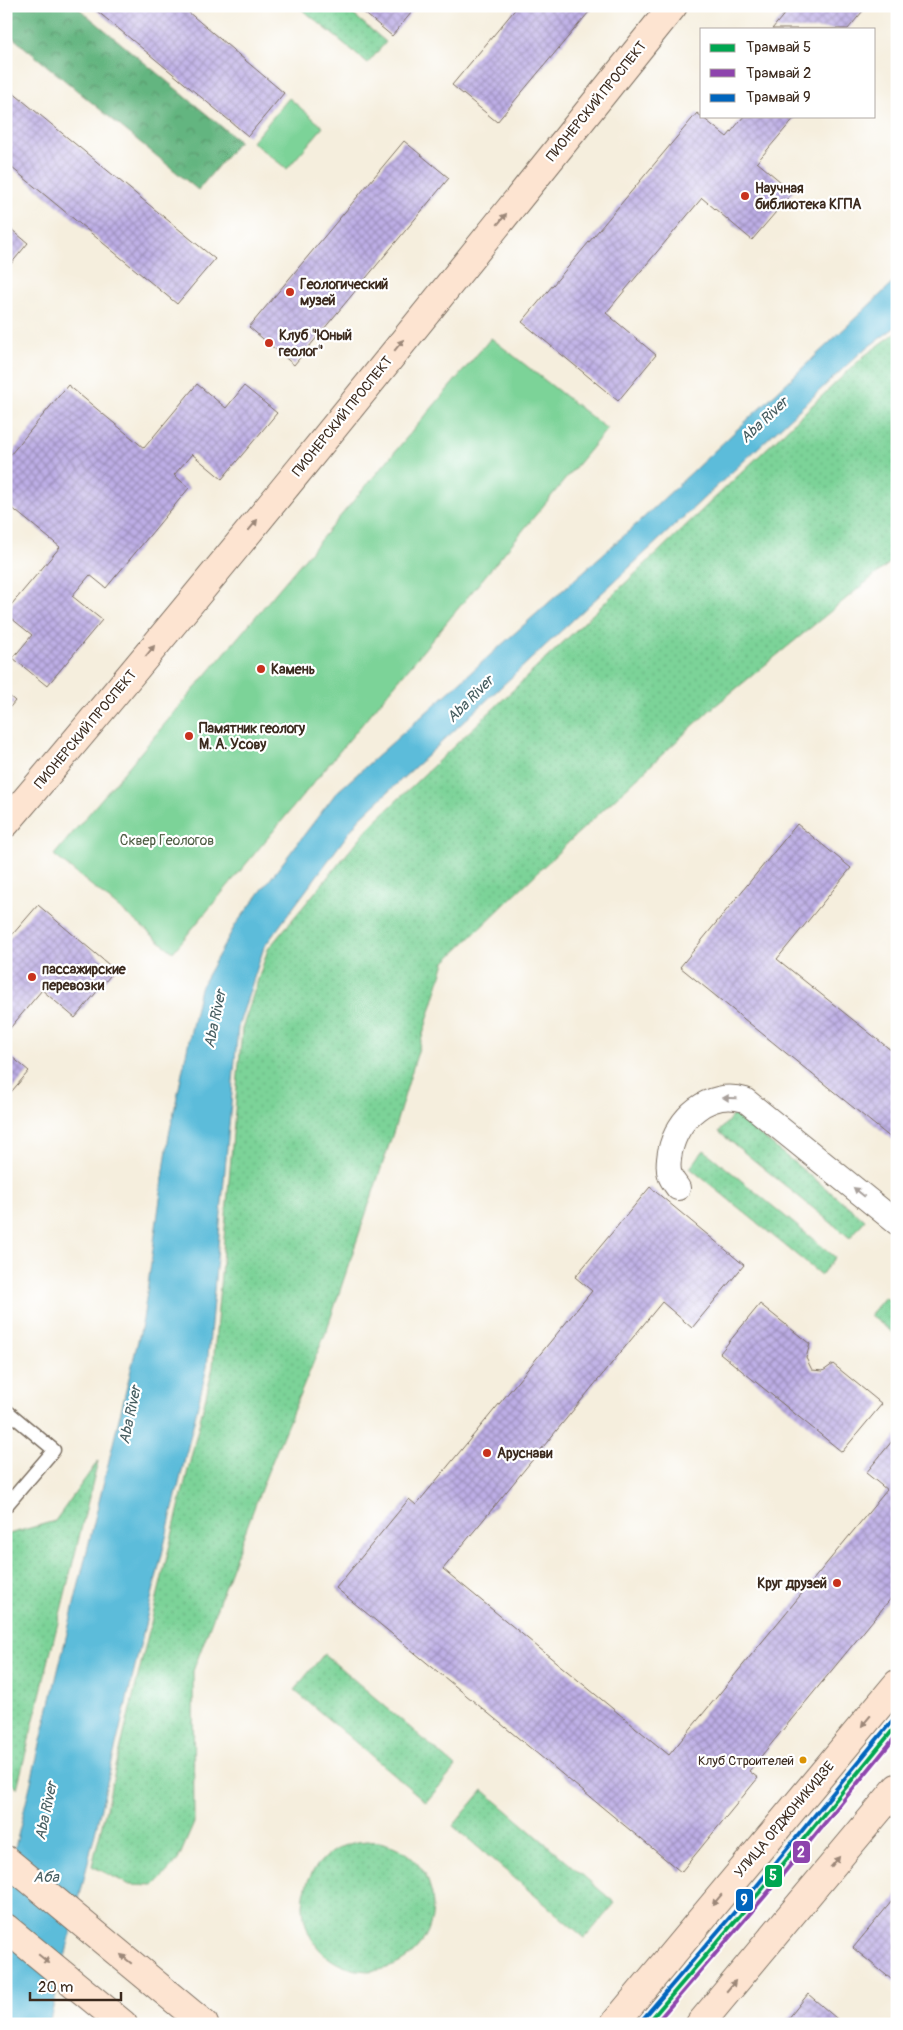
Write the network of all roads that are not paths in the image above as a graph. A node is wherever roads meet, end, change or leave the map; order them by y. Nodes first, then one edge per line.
1 (673, 6) edge
2 (6, 823) edge
3 (678, 1188) dead end
4 (897, 1223) edge
5 (6, 1410) edge
6 (6, 1506) edge
7 (897, 1684) edge
8 (897, 1788) edge
9 (6, 1860) edge
10 (6, 1928) edge
11 (197, 2018) edge
12 (123, 2024) edge
13 (614, 2024) edge
14 (700, 2024) edge

2 -> 1 main road, ПИОНЕРСКИЙ ПРОСПЕКТ
4 -> 3 street
5 - 6 lane
7 -> 13 main road, УЛИЦА ОРДЖОНИКИДЗЕ
14 -> 8 main road
11 -> 9 main road
10 -> 12 main road

